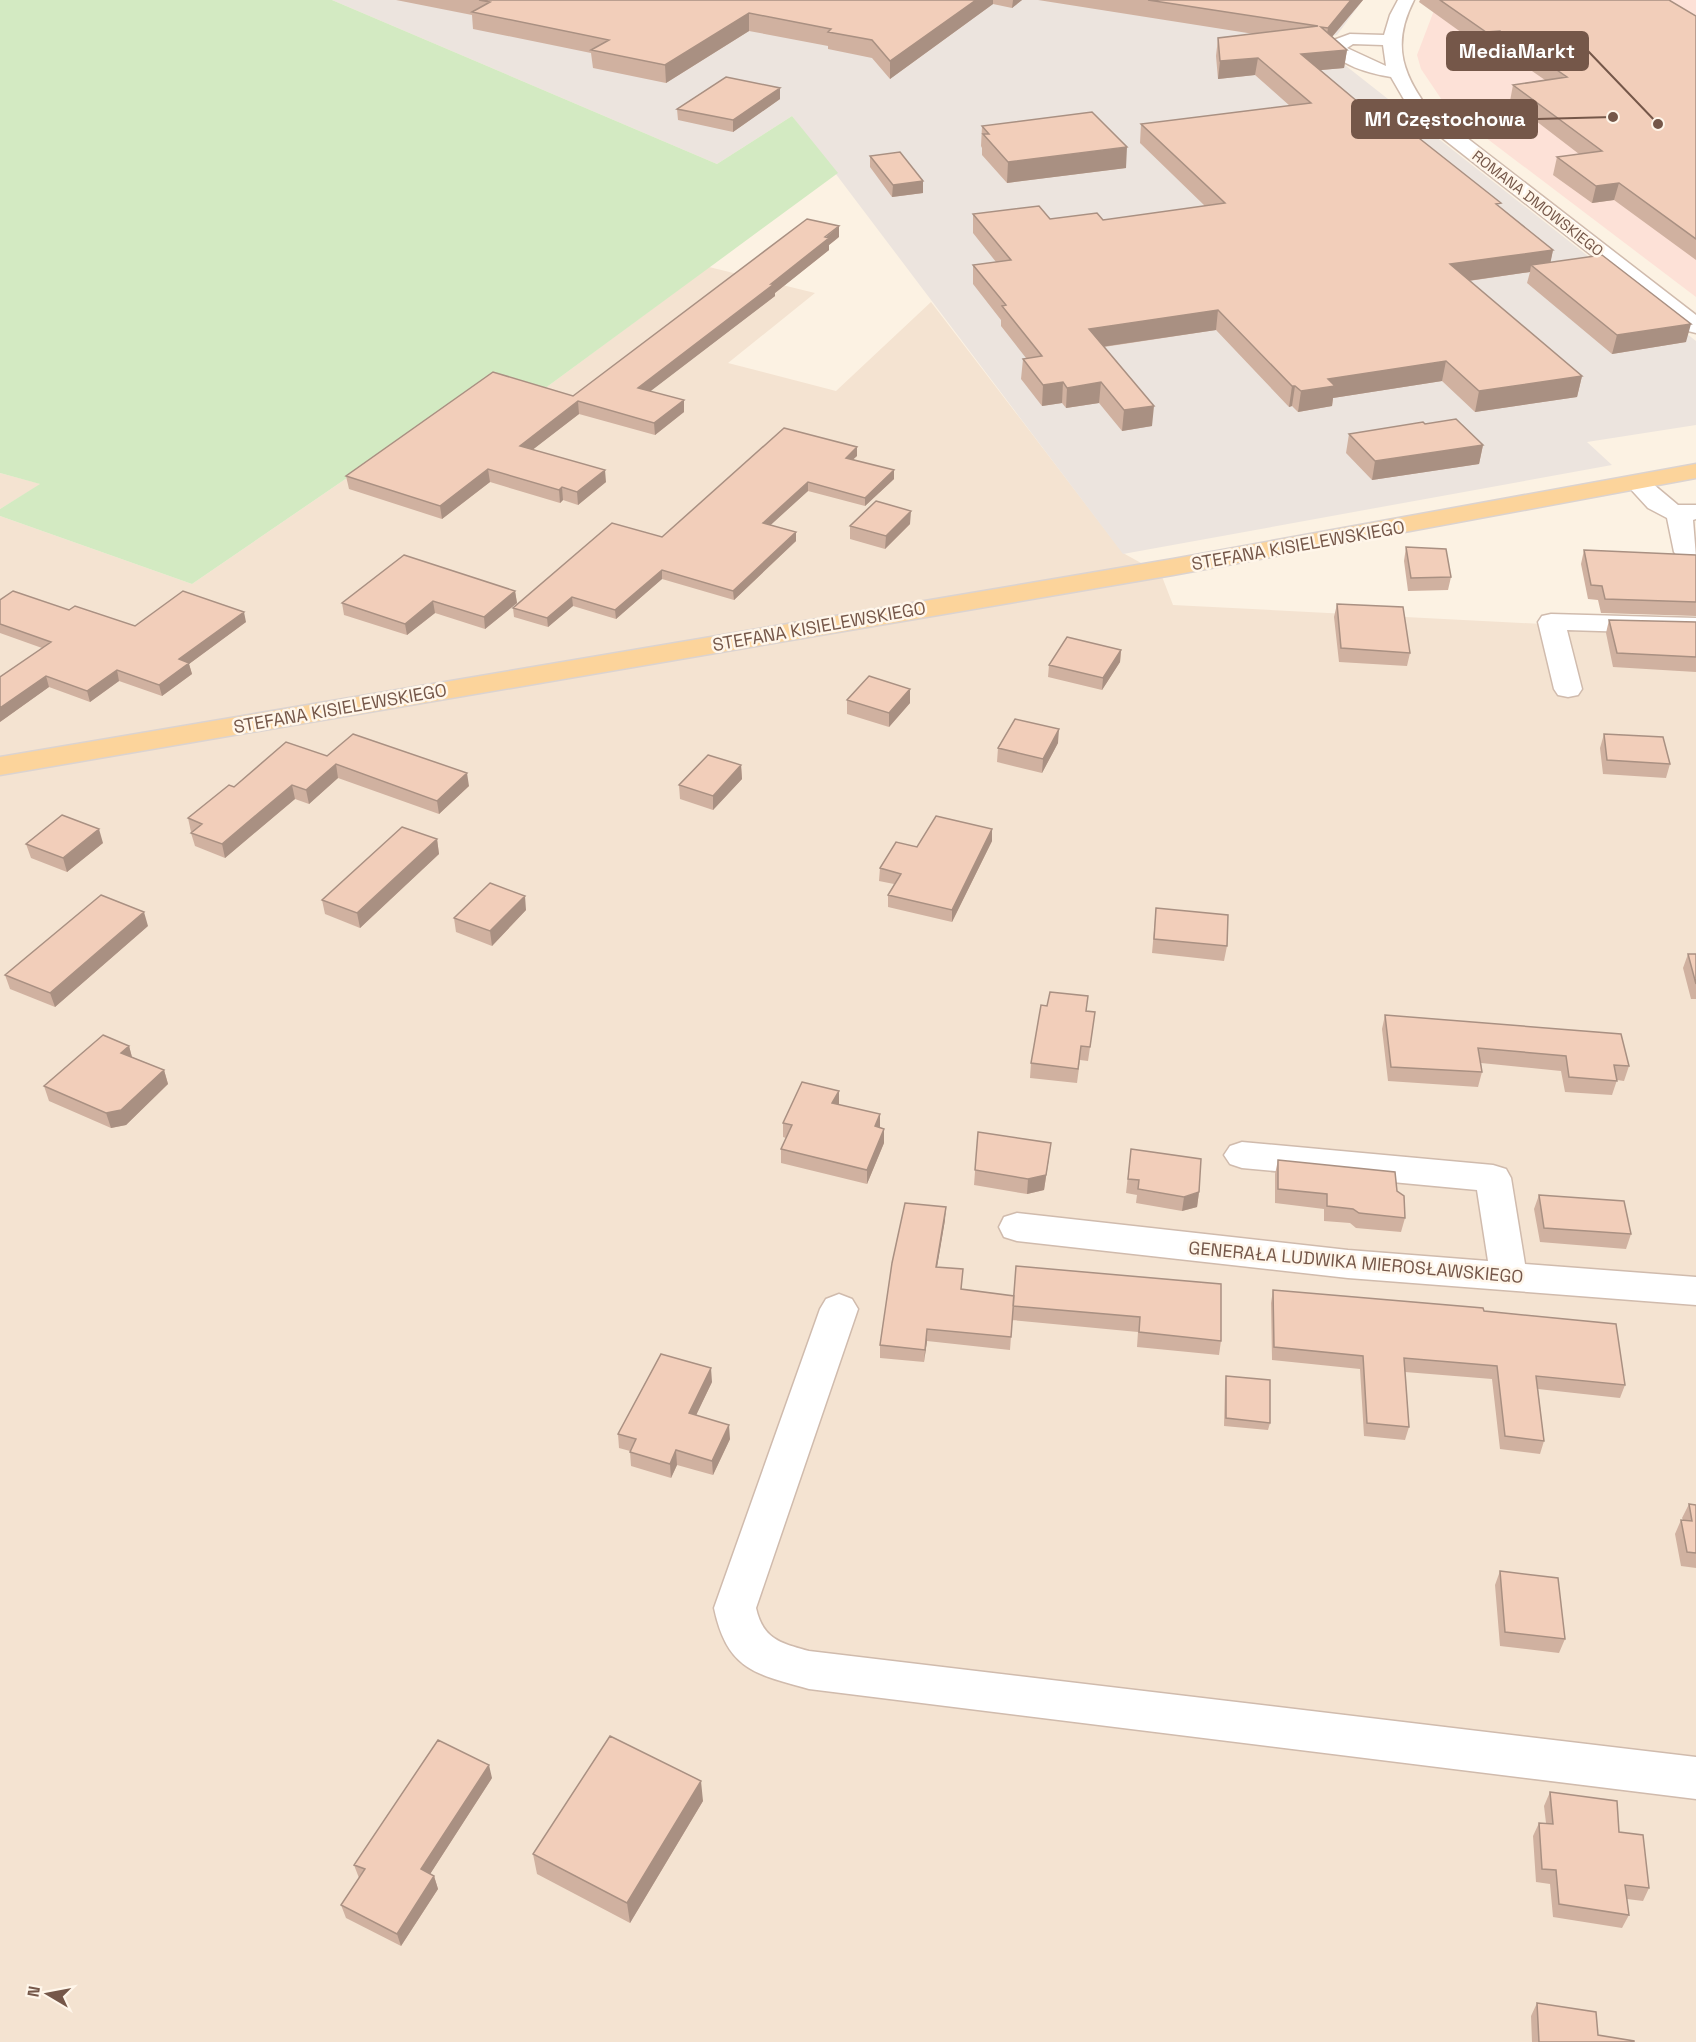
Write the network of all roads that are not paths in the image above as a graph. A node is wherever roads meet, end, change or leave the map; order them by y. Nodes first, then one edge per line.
1 (1406, 0) edge
2 (1392, 40) junction
3 (1395, 73) junction
4 (1696, 326) edge
5 (1696, 471) edge
6 (1638, 484) junction
7 (1688, 513) edge
8 (1687, 552) edge
9 (1696, 626) edge
10 (1568, 689) dead end
11 (0, 766) edge
12 (1242, 1155) dead end
13 (1017, 1227) dead end
14 (1509, 1277) junction
15 (1696, 1292) edge
16 (839, 1309) dead end
17 (1696, 1778) edge

1 - 2 street, ROMANA DMOWSKIEGO
2 - 3 street, ROMANA DMOWSKIEGO
2 - 3 street
3 - 4 street, ROMANA DMOWSKIEGO
5 - 6 main road, STEFANA KISIELEWSKIEGO
6 - 7 street
6 - 11 main road, STEFANA KISIELEWSKIEGO
7 - 8 street
9 - 10 street
12 - 14 street
13 - 14 street, GENERAŁA LUDWIKA MIEROSŁAWSKIEGO
14 - 15 street, GENERAŁA LUDWIKA MIEROSŁAWSKIEGO
16 - 17 street

